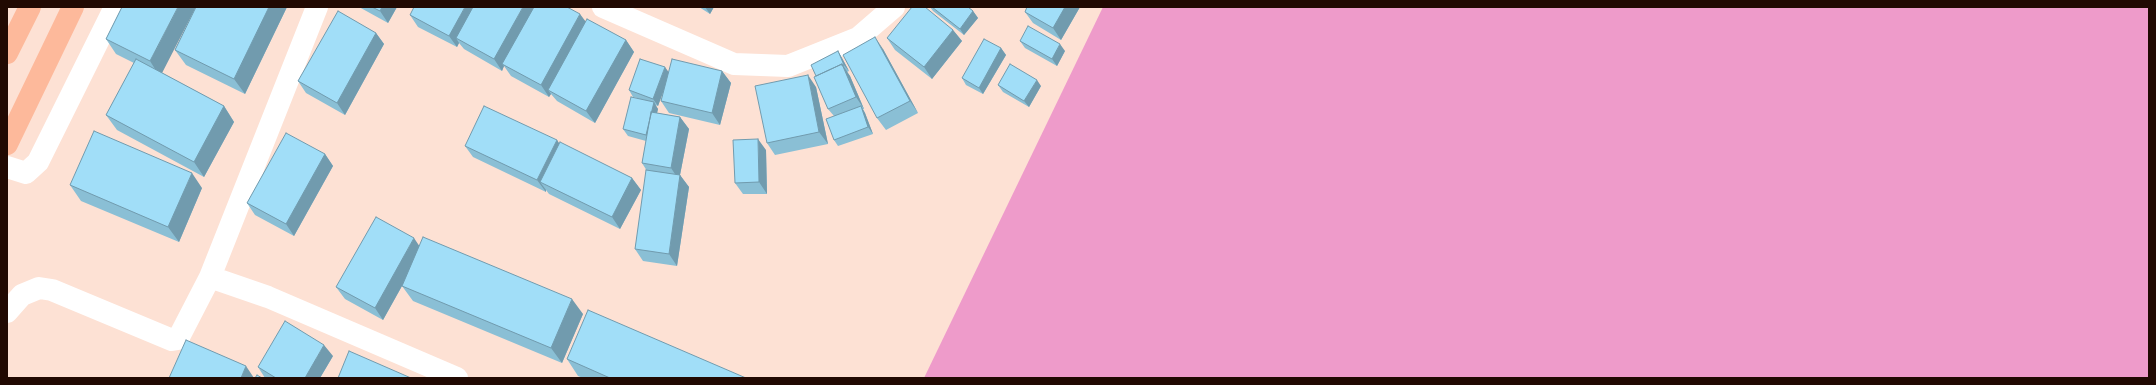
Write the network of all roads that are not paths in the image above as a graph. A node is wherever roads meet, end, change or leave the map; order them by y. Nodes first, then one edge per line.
1 (30, 7) edge
2 (73, 7) edge
3 (115, 7) edge
4 (317, 7) edge
5 (603, 7) edge
6 (894, 7) edge
7 (7, 53) edge
8 (7, 144) edge
9 (7, 168) edge
10 (210, 277) junction
11 (7, 312) edge
12 (457, 378) edge

1 - 7 highway
2 - 8 highway
3 - 9 lane
4 - 10 lane
5 - 6 lane
10 - 11 lane
10 - 12 lane

